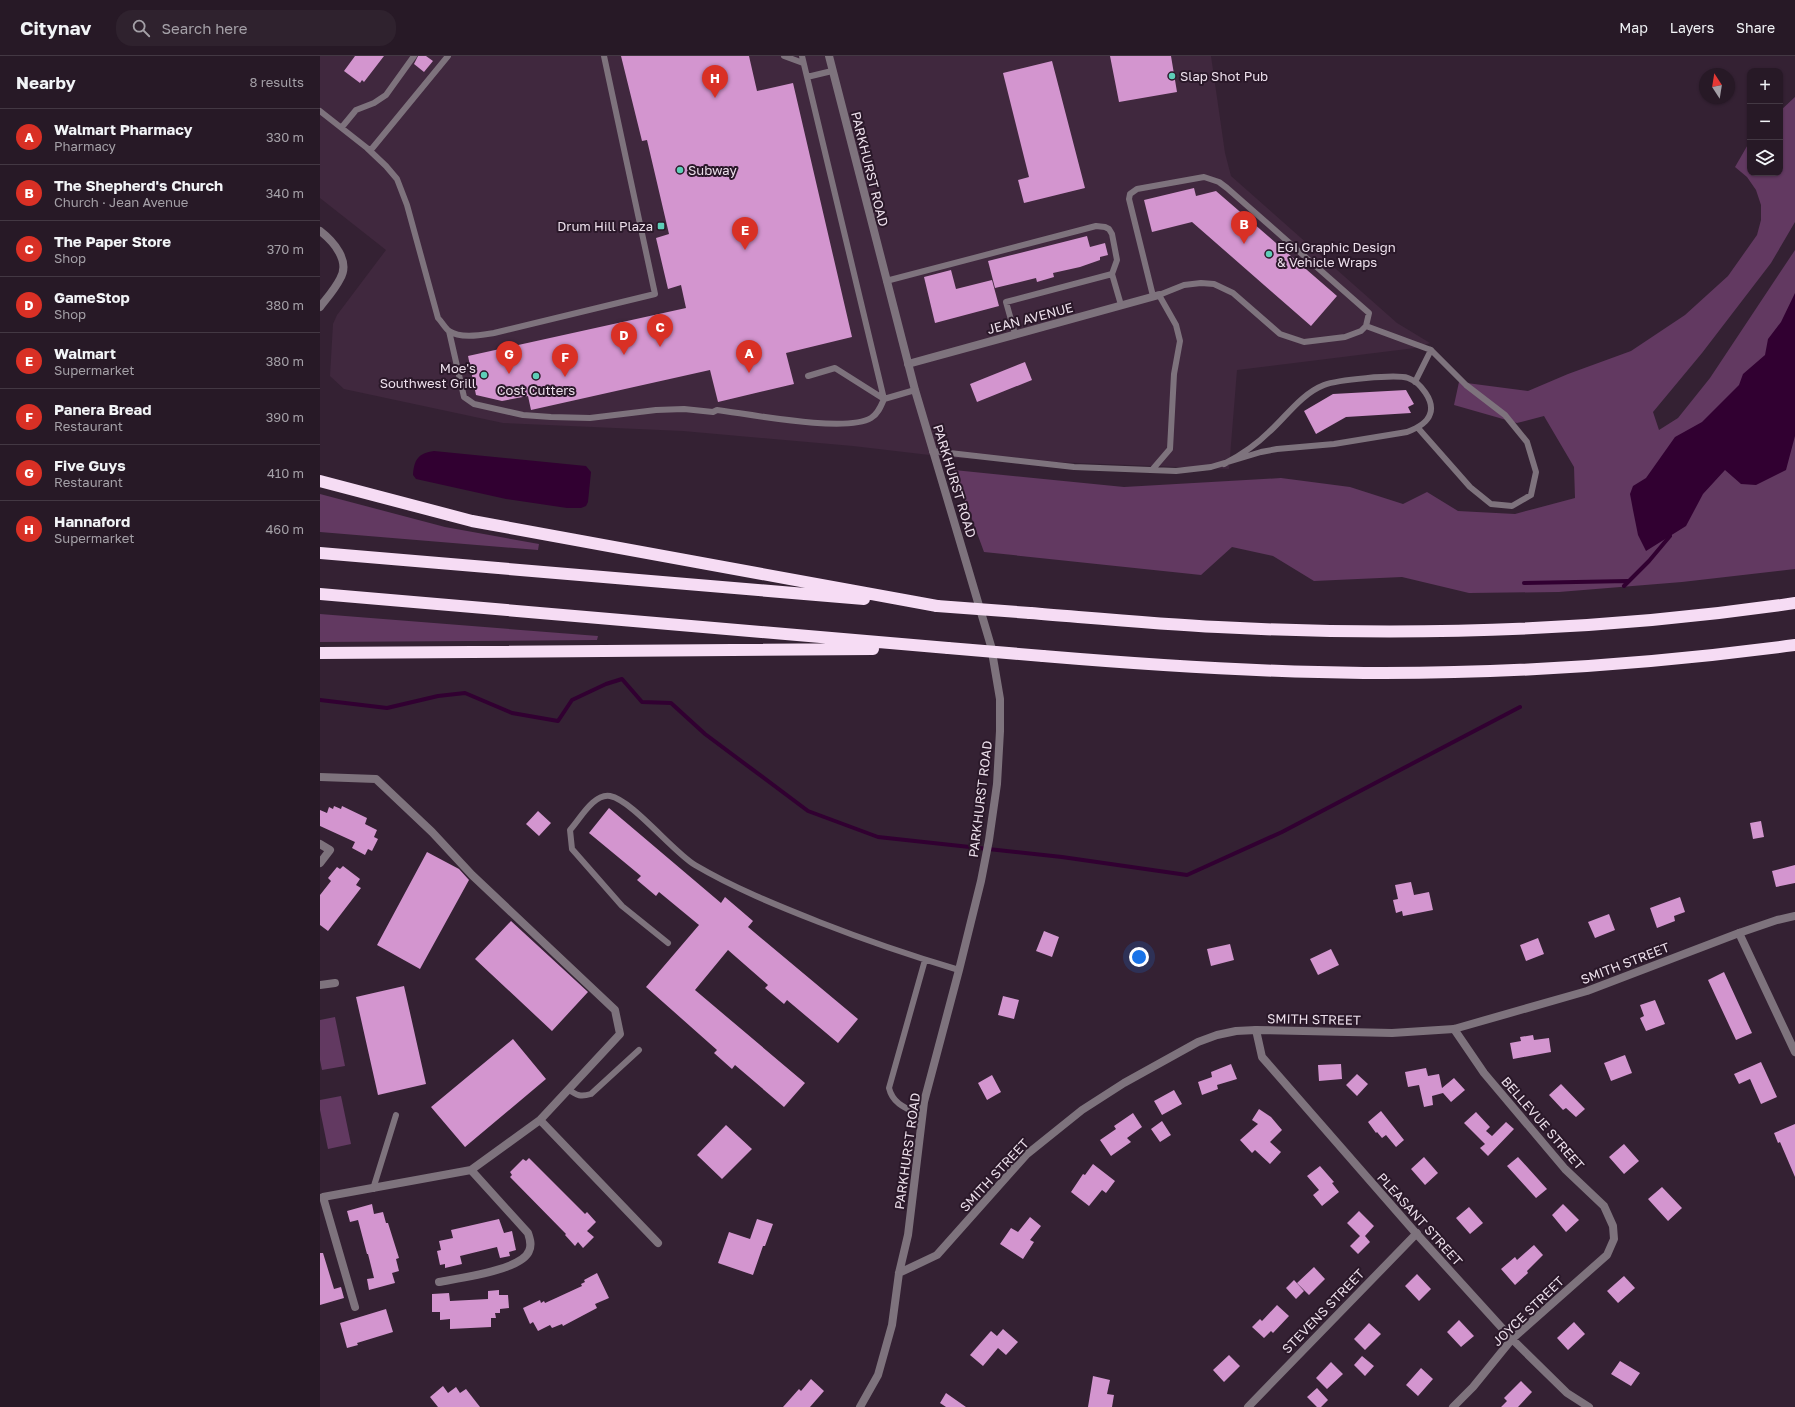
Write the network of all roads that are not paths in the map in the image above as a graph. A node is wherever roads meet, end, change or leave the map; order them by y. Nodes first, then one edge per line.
1 (414, 56) edge
2 (448, 56) edge
3 (604, 56) edge
4 (784, 56) edge
5 (802, 56) edge
6 (828, 56) edge
7 (804, 63) junction
8 (832, 71) junction
9 (807, 77) junction
10 (320, 110) edge
11 (342, 127) junction
12 (370, 151) junction
13 (320, 231) edge
14 (1112, 274) junction
15 (886, 281) junction
16 (1156, 296) junction
17 (1121, 305) junction
18 (320, 307) edge
19 (1366, 326) junction
20 (449, 331) junction
21 (1015, 334) junction
22 (1431, 350) junction
23 (908, 364) junction
24 (808, 376) dead end
25 (1415, 382) junction
26 (915, 390) junction
27 (884, 399) junction
28 (1418, 428) junction
29 (932, 450) junction
30 (1224, 464) junction
31 (1152, 470) junction
32 (320, 481) edge
33 (320, 553) edge
34 (320, 594) edge
35 (1795, 603) edge
36 (937, 606) junction
37 (1795, 645) edge
38 (948, 648) junction
39 (320, 653) edge
40 (320, 777) edge
41 (320, 844) edge
42 (320, 863) edge
43 (1795, 916) edge
44 (1739, 933) junction
45 (668, 943) dead end
46 (925, 960) junction
47 (959, 970) junction
48 (335, 983) dead end
49 (320, 985) edge
50 (1454, 1029) junction
51 (1256, 1030) junction
52 (639, 1050) dead end
53 (1795, 1052) edge
54 (568, 1089) junction
55 (396, 1116) dead end
56 (922, 1116) junction
57 (540, 1120) junction
58 (471, 1170) junction
59 (373, 1189) junction
60 (321, 1198) edge
61 (1614, 1231) joint
62 (1417, 1233) junction
63 (658, 1243) dead end
64 (899, 1273) junction
65 (439, 1282) dead end
66 (355, 1308) dead end
67 (1512, 1339) junction
68 (860, 1407) edge
69 (1248, 1407) edge
70 (1452, 1407) edge
71 (1589, 1407) edge

1 - 11 lane
2 - 12 lane
3 - 20 lane
4 - 7 lane
5 - 7 lane
6 - 8 street, PARKHURST ROAD
7 - 9 lane
8 - 9 lane
8 - 15 street, PARKHURST ROAD
9 - 27 lane
10 - 11 lane
11 - 12 lane
12 - 20 lane
13 - 18 street
14 - 15 lane
14 - 17 lane
14 - 21 lane
15 - 23 street, PARKHURST ROAD
16 - 17 street, JEAN AVENUE
16 - 19 lane
16 - 19 lane
16 - 31 lane
17 - 21 street, JEAN AVENUE
19 - 22 lane
20 - 27 lane
21 - 23 street, JEAN AVENUE
22 - 25 lane
22 - 28 lane
23 - 26 street, PARKHURST ROAD
24 - 27 lane
25 - 28 lane
25 - 30 lane
26 - 27 lane
26 - 29 street, PARKHURST ROAD
28 - 30 lane
29 - 31 lane
29 - 47 street, PARKHURST ROAD
30 - 31 lane
32 - 36 highway
33 - 36 highway
34 - 38 highway
35 - 36 highway, bridge
37 - 38 highway, bridge
38 - 39 highway
40 - 54 street
41 - 42 street
43 - 44 street, SMITH STREET
44 - 50 street, SMITH STREET
44 - 53 street
45 - 46 lane
46 - 47 lane
46 - 56 lane
47 - 56 street, PARKHURST ROAD
48 - 49 street
50 - 51 street, SMITH STREET
50 - 61 street, BELLEVUE STREET
51 - 62 street, PLEASANT STREET
51 - 64 street, SMITH STREET
52 - 54 lane
54 - 57 street
55 - 59 lane
56 - 64 street, PARKHURST ROAD
57 - 58 street
57 - 63 street
58 - 59 street
58 - 65 street
59 - 60 street
60 - 66 street
61 - 67 street, JOYCE STREET
62 - 67 street, PLEASANT STREET
62 - 69 street, STEVENS STREET
64 - 68 street, PARKHURST ROAD
67 - 70 street, JOYCE STREET
67 - 71 street, PLEASANT STREET

